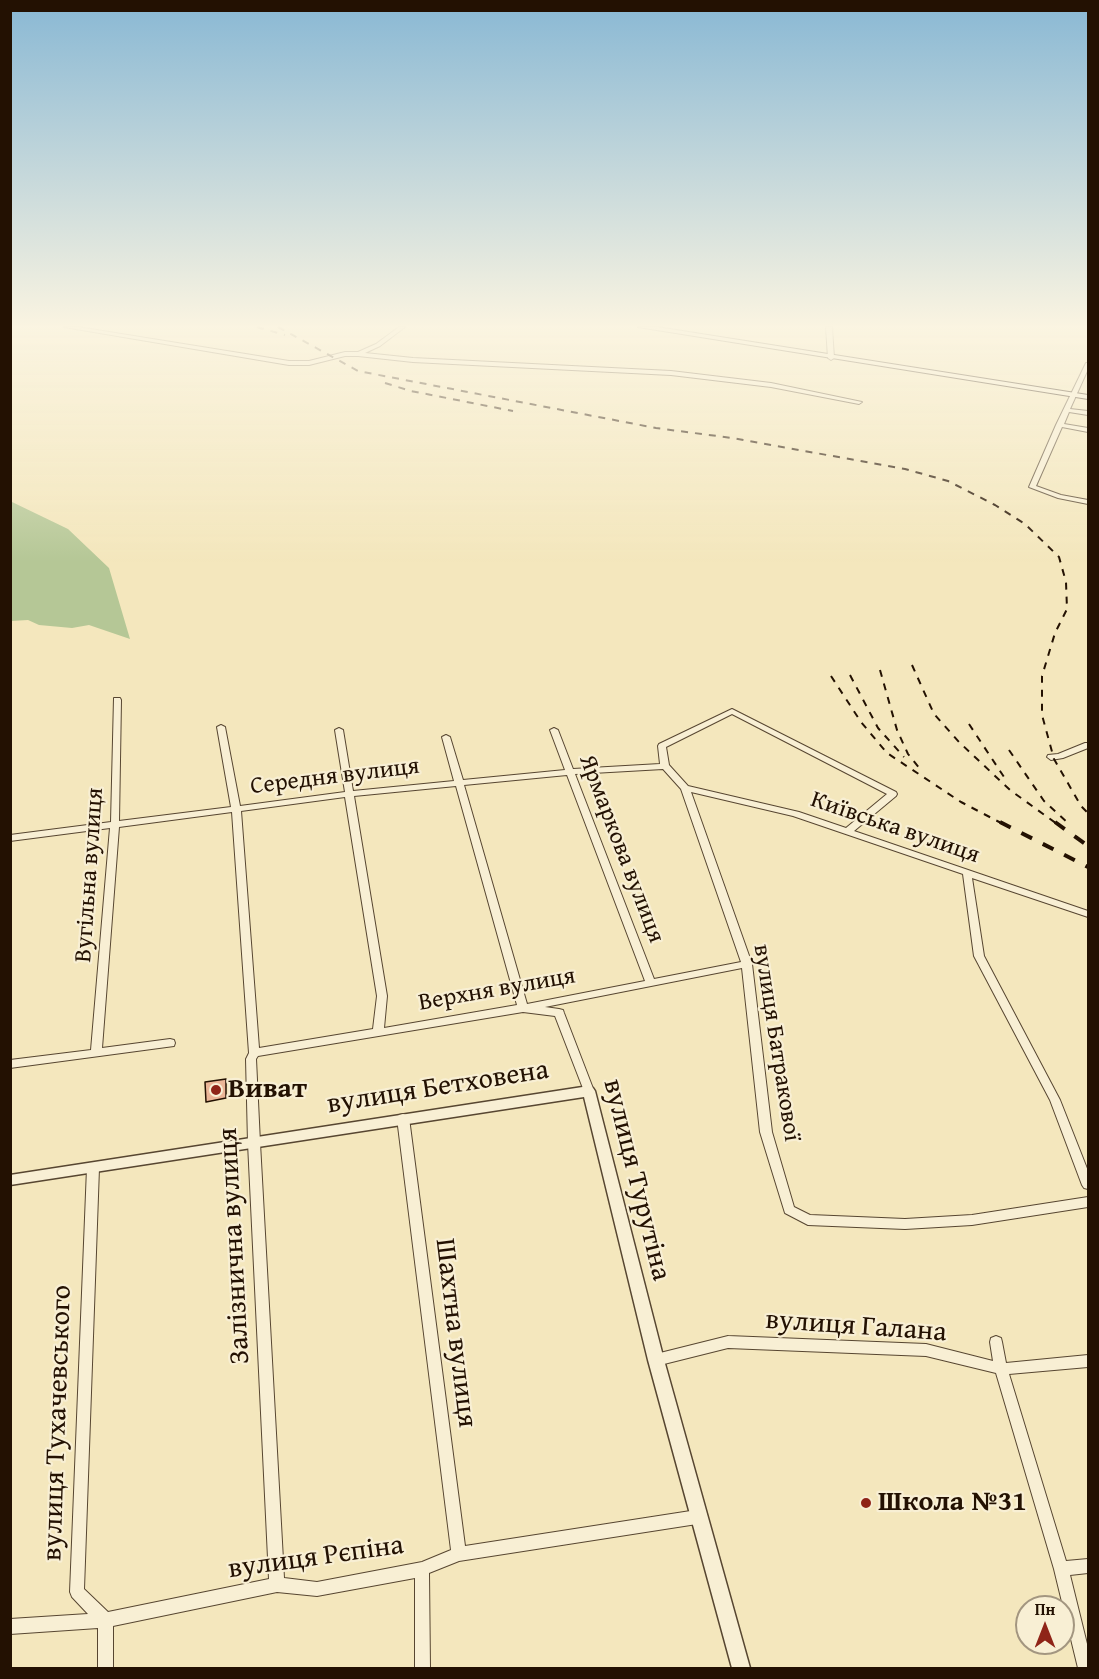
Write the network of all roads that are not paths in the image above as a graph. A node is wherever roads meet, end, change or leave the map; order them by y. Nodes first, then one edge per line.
1 (1068, 405) edge
2 (1066, 410) junction
3 (1089, 413) edge
4 (1059, 425) junction
5 (1089, 430) edge
6 (1089, 502) edge
7 (117, 700) dead end
8 (221, 728) dead end
9 (339, 730) dead end
10 (554, 730) dead end
11 (446, 737) dead end
12 (1089, 745) edge
13 (1051, 757) dead end
14 (665, 766) junction
15 (572, 772) junction
16 (460, 782) junction
17 (685, 788) junction
18 (349, 794) junction
19 (236, 808) junction
20 (115, 823) junction
21 (847, 832) junction
22 (10, 838) edge
23 (967, 873) junction
24 (1089, 914) edge
25 (747, 964) junction
26 (651, 983) junction
27 (523, 1008) junction
28 (378, 1034) junction
29 (170, 1043) dead end
30 (96, 1053) junction
31 (254, 1053) junction
32 (10, 1064) edge
33 (589, 1090) junction
34 (403, 1118) junction
35 (254, 1143) junction
36 (93, 1167) junction
37 (10, 1180) edge
38 (1089, 1185) edge
39 (1089, 1202) edge
40 (996, 1342) dead end
41 (656, 1360) junction
42 (1089, 1362) edge
43 (1001, 1369) junction
44 (697, 1517) junction
45 (459, 1554) junction
46 (1089, 1566) edge
47 (422, 1569) junction
48 (1061, 1569) junction
49 (277, 1585) junction
50 (105, 1620) junction
51 (10, 1627) edge
52 (106, 1668) edge
53 (423, 1668) edge
54 (741, 1668) edge
55 (1086, 1668) edge

1 - 2 street
2 - 3 street
2 - 4 street
4 - 5 street
4 - 6 street
7 - 20 street, Вугільна вулиця
8 - 19 street, Залізнична вулиця
9 - 18 street
10 - 15 street, Ярмаркова вулиця
11 - 16 street
12 - 13 street
14 - 15 street, Середня вулиця
14 - 17 street, вулиця Батракової
14 - 21 street
15 - 16 street, Середня вулиця
15 - 26 street, Ярмаркова вулиця
16 - 18 street, Середня вулиця
16 - 27 street
17 - 21 street, Київська вулиця
17 - 25 street, вулиця Батракової
18 - 19 street, Середня вулиця
18 - 28 street
19 - 20 street, Середня вулиця
19 - 31 street, Залізнична вулиця
20 - 22 street, Середня вулиця
20 - 30 street, Вугільна вулиця
21 - 23 street, Київська вулиця
23 - 24 street, Київська вулиця
23 - 38 street
25 - 26 street, Верхня вулиця
25 - 39 street, вулиця Батракової
26 - 27 street, Верхня вулиця
27 - 28 street, Верхня вулиця
27 - 33 street, вулиця Турутіна
28 - 31 street, Верхня вулиця
29 - 30 street
30 - 32 street
31 - 35 street, Залізнична вулиця
33 - 34 street, вулиця Бетховена
33 - 41 street, вулиця Турутіна
34 - 35 street, вулиця Бетховена
34 - 45 street, Шахтна вулиця
35 - 36 street, вулиця Бетховена
35 - 49 street, Залізнична вулиця
36 - 37 street, вулиця Бетховена
36 - 50 street, вулиця Тухачевського
40 - 43 street
41 - 43 street, вулиця Галана
41 - 44 street, вулиця Турутіна
42 - 43 street, вулиця Галана
43 - 48 street
44 - 45 street, вулиця Рєпіна
44 - 54 street, вулиця Турутіна
45 - 47 street, вулиця Рєпіна
46 - 48 street
47 - 49 street, вулиця Рєпіна
47 - 53 street
48 - 55 street
49 - 50 street, вулиця Рєпіна
50 - 51 street, вулиця Рєпіна
50 - 52 street

